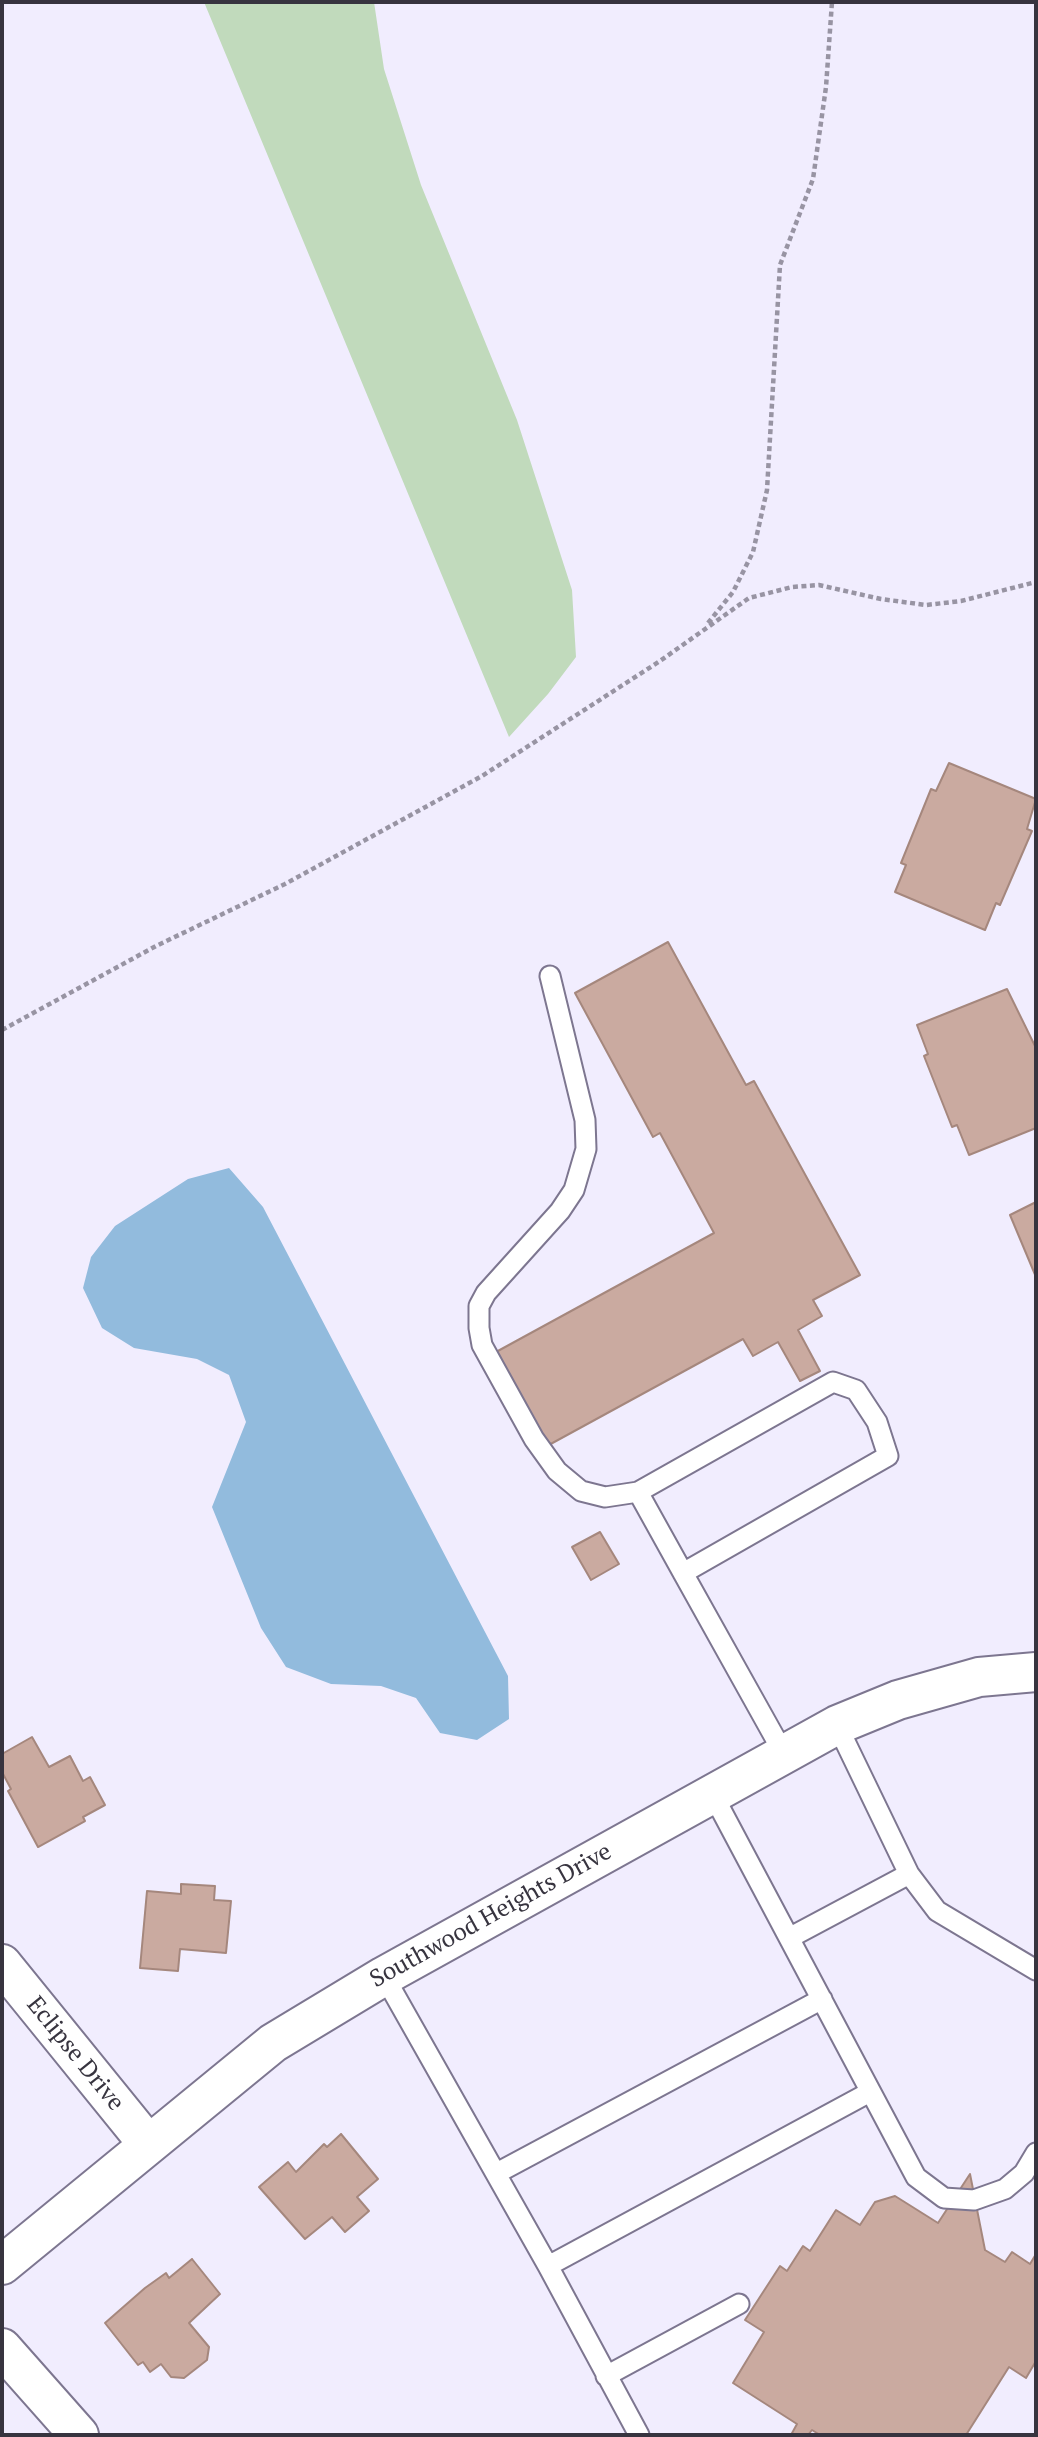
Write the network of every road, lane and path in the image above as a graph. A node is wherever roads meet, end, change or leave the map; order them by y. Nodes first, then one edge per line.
1 (832, 2) edge
2 (1036, 582) edge
3 (706, 626) junction
4 (550, 976) dead end
5 (2, 1030) edge
6 (638, 1492) junction
7 (683, 1573) junction
8 (1036, 1672) edge
9 (837, 1725) junction
10 (784, 1754) junction
11 (712, 1793) junction
12 (909, 1874) junction
13 (789, 1938) junction
14 (2, 1964) edge
15 (1036, 1970) edge
16 (384, 1976) junction
17 (822, 1999) junction
18 (870, 2092) junction
19 (148, 2144) junction
20 (1036, 2153) edge
21 (496, 2173) junction
22 (2, 2265) edge
23 (548, 2266) junction
24 (739, 2304) dead end
25 (2, 2348) edge
26 (606, 2376) junction
27 (79, 2435) edge
28 (639, 2435) edge

1 - 3 path
2 - 3 path
3 - 5 path
4 - 6 lane
6 - 7 lane
6 - 7 lane
7 - 10 lane
8 - 9 street, Southwood Heights Drive
9 - 10 street, Southwood Heights Drive
9 - 12 lane
10 - 11 street, Southwood Heights Drive
11 - 13 lane
11 - 16 street, Southwood Heights Drive
12 - 13 lane
12 - 15 lane
13 - 17 lane
14 - 19 street, Eclipse Drive
16 - 19 street, Southwood Heights Drive
16 - 21 lane
17 - 18 lane
17 - 21 lane
18 - 20 lane
18 - 23 lane
19 - 22 street, Southwood Heights Drive
21 - 23 lane
23 - 26 lane
24 - 26 lane
25 - 27 street
26 - 28 lane

